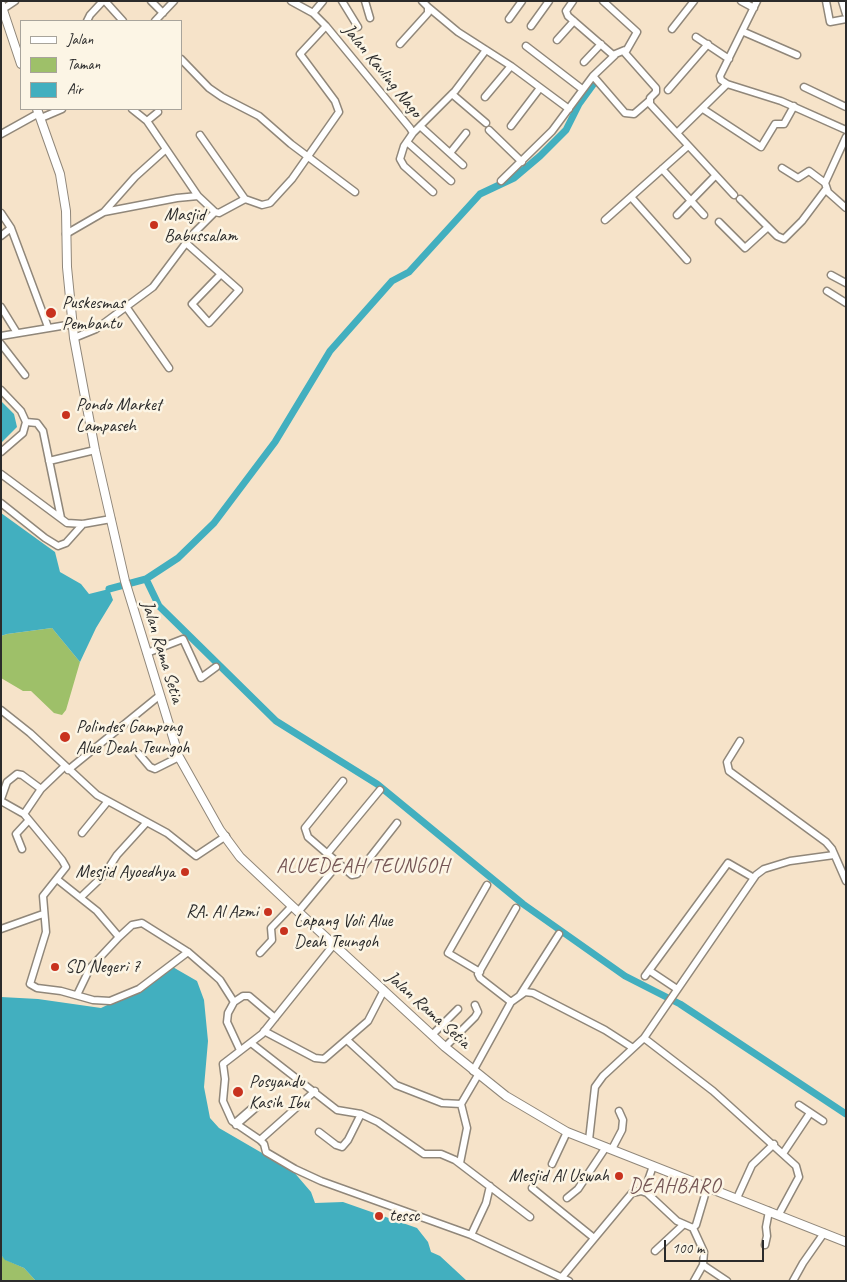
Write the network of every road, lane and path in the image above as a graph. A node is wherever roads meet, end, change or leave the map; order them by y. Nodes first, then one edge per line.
1 (16, 1) edge
2 (104, 1) edge
3 (151, 1) edge
4 (174, 1) edge
5 (291, 1) edge
6 (323, 1) edge
7 (365, 1) edge
8 (422, 1) edge
9 (522, 1) edge
10 (549, 1) edge
11 (573, 1) edge
12 (603, 1) edge
13 (694, 1) edge
14 (741, 1) edge
15 (826, 1) edge
16 (842, 1) edge
17 (343, 2) edge
18 (756, 4) edge
19 (2, 7) edge
20 (428, 8) junction
21 (163, 13) junction
22 (313, 13) junction
23 (846, 14) edge
24 (370, 18) dead end
25 (509, 19) dead end
26 (846, 19) edge
27 (87, 20) edge
28 (122, 20) edge
29 (156, 20) edge
30 (574, 21) junction
31 (326, 26) junction
32 (531, 26) dead end
33 (358, 27) dead end
34 (672, 29) dead end
35 (744, 32) junction
36 (696, 36) dead end
37 (557, 40) dead end
38 (400, 44) dead end
39 (601, 44) junction
40 (708, 44) junction
41 (526, 46) dead end
42 (486, 50) junction
43 (625, 50) junction
44 (615, 55) junction
45 (797, 55) dead end
46 (729, 58) junction
47 (182, 60) edge
48 (20, 61) edge
49 (584, 62) dead end
50 (511, 66) junction
51 (592, 76) junction
52 (727, 84) junction
53 (804, 87) dead end
54 (540, 88) junction
55 (582, 89) junction
56 (668, 90) dead end
57 (452, 94) junction
58 (486, 97) dead end
59 (649, 101) junction
60 (794, 106) junction
61 (846, 107) edge
62 (569, 109) junction
63 (703, 109) junction
64 (56, 110) edge
65 (133, 110) edge
66 (158, 112) dead end
67 (39, 113) edge
68 (147, 120) junction
69 (486, 123) dead end
70 (420, 126) junction
71 (511, 126) dead end
72 (489, 130) dead end
73 (846, 130) edge
74 (413, 133) junction
75 (466, 133) dead end
76 (677, 133) junction
77 (1, 134) edge
78 (200, 135) dead end
79 (846, 137) edge
80 (407, 142) junction
81 (688, 146) junction
82 (165, 150) junction
83 (450, 153) junction
84 (309, 156) junction
85 (522, 162) junction
86 (463, 165) dead end
87 (782, 168) dead end
88 (662, 169) junction
89 (716, 176) junction
90 (451, 181) dead end
91 (500, 182) dead end
92 (825, 186) junction
93 (355, 192) dead end
94 (433, 192) dead end
95 (198, 196) junction
96 (631, 197) junction
97 (245, 199) junction
98 (691, 201) junction
99 (846, 208) edge
100 (104, 212) junction
101 (215, 212) junction
102 (1, 213) edge
103 (677, 215) dead end
104 (704, 215) dead end
105 (605, 220) dead end
106 (718, 222) dead end
107 (768, 227) junction
108 (11, 228) junction
109 (66, 234) junction
110 (1, 236) edge
111 (186, 243) junction
112 (687, 260) dead end
113 (221, 274) junction
114 (831, 275) dead end
115 (846, 283) edge
116 (827, 291) dead end
117 (846, 303) edge
118 (1, 308) edge
119 (127, 308) junction
120 (73, 324) junction
121 (48, 327) junction
122 (17, 333) junction
123 (1, 336) edge
124 (74, 338) junction
125 (1, 344) edge
126 (169, 368) dead end
127 (25, 375) dead end
128 (1, 390) edge
129 (26, 422) junction
130 (95, 450) junction
131 (1, 452) edge
132 (49, 461) junction
133 (1, 474) edge
134 (1, 503) edge
135 (61, 518) junction
136 (111, 518) junction
137 (83, 524) junction
138 (147, 653) junction
139 (216, 668) dead end
140 (159, 696) junction
141 (1, 710) edge
142 (740, 741) dead end
143 (139, 754) dead end
144 (179, 757) junction
145 (67, 768) junction
146 (343, 781) dead end
147 (3, 785) edge
148 (41, 789) junction
149 (380, 790) dead end
150 (1, 800) edge
151 (108, 802) junction
152 (26, 817) junction
153 (147, 822) junction
154 (398, 823) dead end
155 (82, 833) dead end
156 (226, 836) junction
157 (22, 849) dead end
158 (327, 854) junction
159 (834, 855) junction
160 (338, 864) junction
161 (754, 878) junction
162 (58, 880) junction
163 (846, 882) edge
164 (487, 885) dead end
165 (81, 897) junction
166 (516, 908) dead end
167 (295, 909) junction
168 (43, 914) junction
169 (1, 929) edge
170 (559, 934) dead end
171 (119, 937) junction
172 (335, 943) junction
173 (188, 952) junction
174 (260, 952) dead end
175 (480, 972) junction
176 (384, 990) junction
177 (675, 992) junction
178 (77, 995) junction
179 (520, 996) junction
180 (234, 1002) junction
181 (511, 1002) junction
182 (475, 1005) dead end
183 (458, 1009) dead end
184 (275, 1018) junction
185 (264, 1031) junction
186 (432, 1035) junction
187 (644, 1038) junction
188 (347, 1040) junction
189 (250, 1042) junction
190 (445, 1046) junction
191 (633, 1048) junction
192 (240, 1050) junction
193 (476, 1073) junction
194 (314, 1091) junction
195 (461, 1104) junction
196 (799, 1105) dead end
197 (619, 1111) dead end
198 (810, 1113) junction
199 (361, 1114) junction
200 (823, 1121) dead end
201 (319, 1132) dead end
202 (567, 1132) junction
203 (260, 1140) junction
204 (589, 1140) junction
205 (774, 1144) junction
206 (609, 1148) junction
207 (784, 1152) junction
208 (460, 1163) junction
209 (552, 1164) dead end
210 (653, 1166) junction
211 (490, 1186) junction
212 (532, 1188) dead end
213 (707, 1188) junction
214 (644, 1192) junction
215 (567, 1198) dead end
216 (736, 1198) junction
217 (769, 1212) junction
218 (779, 1214) junction
219 (530, 1217) dead end
220 (683, 1225) junction
221 (693, 1228) junction
222 (824, 1233) junction
223 (470, 1235) junction
224 (594, 1238) junction
225 (846, 1242) edge
226 (765, 1245) dead end
227 (655, 1251) dead end
228 (702, 1265) junction
229 (562, 1277) junction
230 (569, 1281) edge
231 (694, 1281) edge
232 (726, 1281) edge
233 (793, 1281) edge

1 - 19 street
2 - 27 street
2 - 28 street
3 - 21 street
4 - 21 street
5 - 22 street, Jalan Kavling Nago
6 - 22 street
7 - 24 street
8 - 20 street
9 - 25 street
10 - 32 street
11 - 30 street
12 - 43 street
13 - 34 street
14 - 18 street
15 - 26 street
16 - 23 street
17 - 33 street
18 - 35 street
19 - 48 street
20 - 38 street
20 - 42 street
21 - 29 street
22 - 31 street, Jalan Kavling Nago
30 - 37 street
30 - 39 street
31 - 74 street, Jalan Kavling Nago
31 - 84 street
35 - 45 street
35 - 46 street
36 - 40 street
39 - 44 street
39 - 49 street
40 - 46 street
40 - 56 street
41 - 55 street
42 - 50 street
42 - 57 street
43 - 44 street
43 - 59 street
44 - 51 street
46 - 52 street
47 - 84 street
50 - 54 street
50 - 58 street
51 - 55 street
51 - 59 street
52 - 60 street
52 - 63 street
53 - 61 street
54 - 62 street
54 - 71 street
55 - 62 street
57 - 69 street
57 - 70 street
59 - 76 street
60 - 63 street
60 - 73 street
62 - 85 street
63 - 76 street
64 - 67 street
65 - 68 street
66 - 68 street
67 - 77 street
67 - 109 street, Jalan Rama Setia
68 - 82 street
70 - 74 street
70 - 83 street
72 - 85 street
74 - 80 street, Jalan Kavling Nago
75 - 83 street
76 - 81 street
78 - 97 street
79 - 92 street
80 - 90 street
80 - 94 street, Jalan Kavling Nago
81 - 88 street
81 - 89 street
82 - 95 street
82 - 100 street
83 - 86 street
84 - 93 street
84 - 97 street
85 - 91 street
87 - 92 street
88 - 96 street
88 - 98 street
89 - 98 street
89 - 107 street
92 - 99 street
92 - 107 street
95 - 100 street
95 - 101 street
96 - 105 street
96 - 112 street
97 - 101 street
98 - 103 street
98 - 104 street
100 - 109 street
101 - 111 street
102 - 108 street
106 - 107 street
108 - 110 street
108 - 121 street
109 - 120 street, Jalan Rama Setia
111 - 113 street
111 - 119 street
113 - 113 street
114 - 115 street
116 - 117 street
118 - 122 street
119 - 124 street
119 - 126 street
120 - 121 street
120 - 124 street, Jalan Rama Setia
121 - 122 street
122 - 123 street
124 - 130 street, Jalan Rama Setia
125 - 127 street
128 - 129 street
129 - 131 street
129 - 132 street
130 - 132 street
130 - 136 street, Jalan Rama Setia
132 - 135 street
133 - 135 street
134 - 137 street
135 - 137 street
136 - 137 street
136 - 138 street, Jalan Rama Setia
138 - 139 street
138 - 140 street, Jalan Rama Setia
140 - 144 street, Jalan Rama Setia
140 - 145 street
141 - 145 street
142 - 159 street
143 - 144 street
144 - 156 street, Jalan Rama Setia
145 - 148 street
145 - 151 street
146 - 158 street
147 - 148 street
147 - 150 street
148 - 152 street
149 - 158 street
150 - 152 street
151 - 153 street
151 - 155 street
152 - 157 street
152 - 162 street
153 - 156 street
153 - 165 street
154 - 160 street
156 - 167 street, Jalan Rama Setia
158 - 160 street
159 - 161 street
159 - 163 street
160 - 167 street
161 - 177 street
161 - 177 street
162 - 165 street
162 - 168 street
164 - 175 street
165 - 171 street
166 - 175 street
167 - 172 street, Jalan Rama Setia
167 - 174 street
168 - 169 street
168 - 178 street
170 - 179 street
171 - 173 street
171 - 178 street
172 - 176 street, Jalan Rama Setia
172 - 184 street
173 - 178 street
173 - 180 street
175 - 181 street
176 - 186 street, Jalan Rama Setia
176 - 188 street
177 - 187 street
179 - 181 street
179 - 191 street
180 - 184 street
180 - 192 street
181 - 193 street
182 - 190 street
183 - 186 street
184 - 185 street
185 - 188 street
185 - 189 street
186 - 190 street, Jalan Rama Setia
187 - 191 street
187 - 205 street
188 - 195 street
189 - 192 street
189 - 194 street
190 - 193 street, Jalan Rama Setia
191 - 204 street
192 - 203 street
193 - 195 street
193 - 202 street, Jalan Rama Setia
194 - 199 street
194 - 203 street
195 - 208 street
196 - 198 street
197 - 206 street
198 - 200 street
198 - 207 street
199 - 201 street
199 - 208 street
202 - 204 street, Jalan Rama Setia
202 - 209 street
203 - 223 street
204 - 206 street, Jalan Rama Setia
205 - 207 street
205 - 216 street
206 - 210 street, Jalan Rama Setia
206 - 215 street
207 - 218 street
208 - 211 street
210 - 213 street, Jalan Rama Setia
210 - 214 street
211 - 219 street
211 - 223 street
212 - 224 street
213 - 216 street, Jalan Rama Setia
213 - 221 street
214 - 220 street
214 - 224 street
216 - 217 street, Jalan Rama Setia
217 - 218 street, Jalan Rama Setia
217 - 226 street
218 - 222 street, Jalan Rama Setia
220 - 221 street
220 - 227 street
221 - 228 street
222 - 225 street, Jalan Rama Setia
222 - 233 street
223 - 229 street
224 - 229 street
228 - 231 street
228 - 232 street
229 - 230 street

